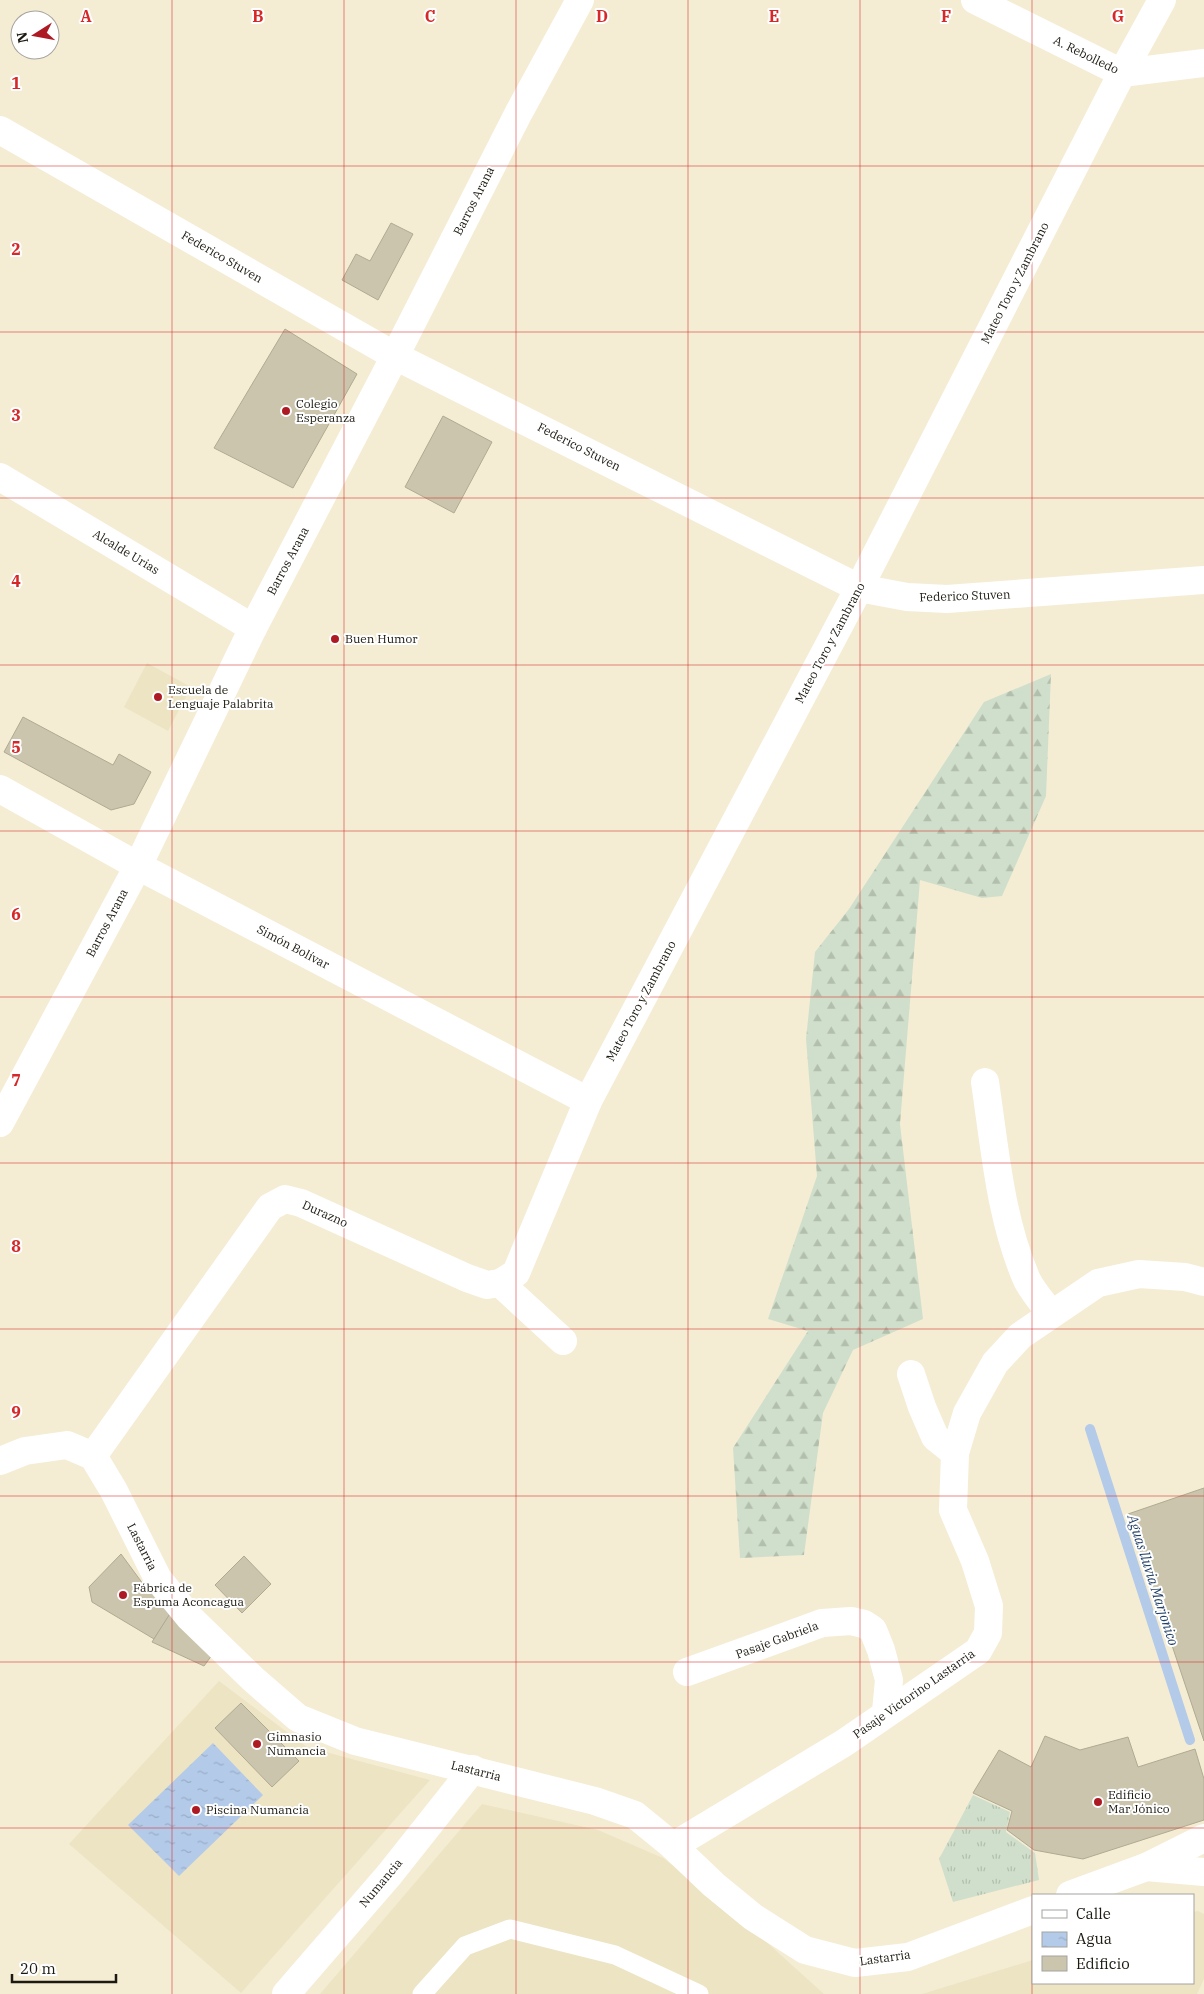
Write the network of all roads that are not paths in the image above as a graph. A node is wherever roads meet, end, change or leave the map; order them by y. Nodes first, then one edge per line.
1 (580, 0) edge
2 (975, 0) edge
3 (1162, 0) edge
4 (1204, 63) edge
5 (1122, 73) junction
6 (0, 130) edge
7 (395, 356) junction
8 (0, 477) edge
9 (1204, 580) edge
10 (859, 588) junction
11 (253, 628) junction
12 (0, 789) edge
13 (138, 866) junction
14 (985, 1082) dead end
15 (588, 1101) junction
16 (0, 1123) edge
17 (1204, 1282) edge
18 (500, 1283) junction
19 (1051, 1314) junction
20 (563, 1341) dead end
21 (911, 1374) dead end
22 (955, 1453) junction
23 (92, 1456) junction
24 (0, 1461) edge
25 (686, 1672) dead end
26 (886, 1712) junction
27 (473, 1769) junction
28 (1204, 1838) edge
29 (673, 1846) junction
30 (1146, 1867) junction
31 (1204, 1872) edge
32 (1073, 1894) edge
33 (1032, 1910) edge
34 (286, 1994) edge
35 (422, 1994) edge
36 (699, 1994) edge

1 - 7 street, Barros Arana
2 - 5 street, A. Rebolledo
3 - 5 street, Mateo Toro y Zambrano
4 - 5 street, A. Rebolledo
5 - 10 street, Mateo Toro y Zambrano
6 - 7 street, Federico Stuven
7 - 10 street, Federico Stuven
7 - 11 street, Barros Arana
8 - 11 street, Alcalde Urias
9 - 10 street, Federico Stuven
10 - 15 street, Mateo Toro y Zambrano
11 - 13 street, Barros Arana
12 - 13 street, Simón Bolívar
13 - 15 street, Simón Bolívar
13 - 16 street, Barros Arana
14 - 19 street
15 - 18 street, Mateo Toro y Zambrano
17 - 19 street, Pasaje Victorino Lastarria
18 - 20 street
18 - 23 street, Durazno
19 - 22 street, Pasaje Victorino Lastarria
21 - 22 street
22 - 26 street, Pasaje Victorino Lastarria
23 - 24 street
23 - 27 street, Lastarria
25 - 26 street, Pasaje Gabriela
26 - 29 street, Pasaje Victorino Lastarria
27 - 29 street, Lastarria
27 - 34 street, Numancia
28 - 30 street
29 - 33 street, Lastarria
30 - 31 street
30 - 32 street
35 - 36 lane

